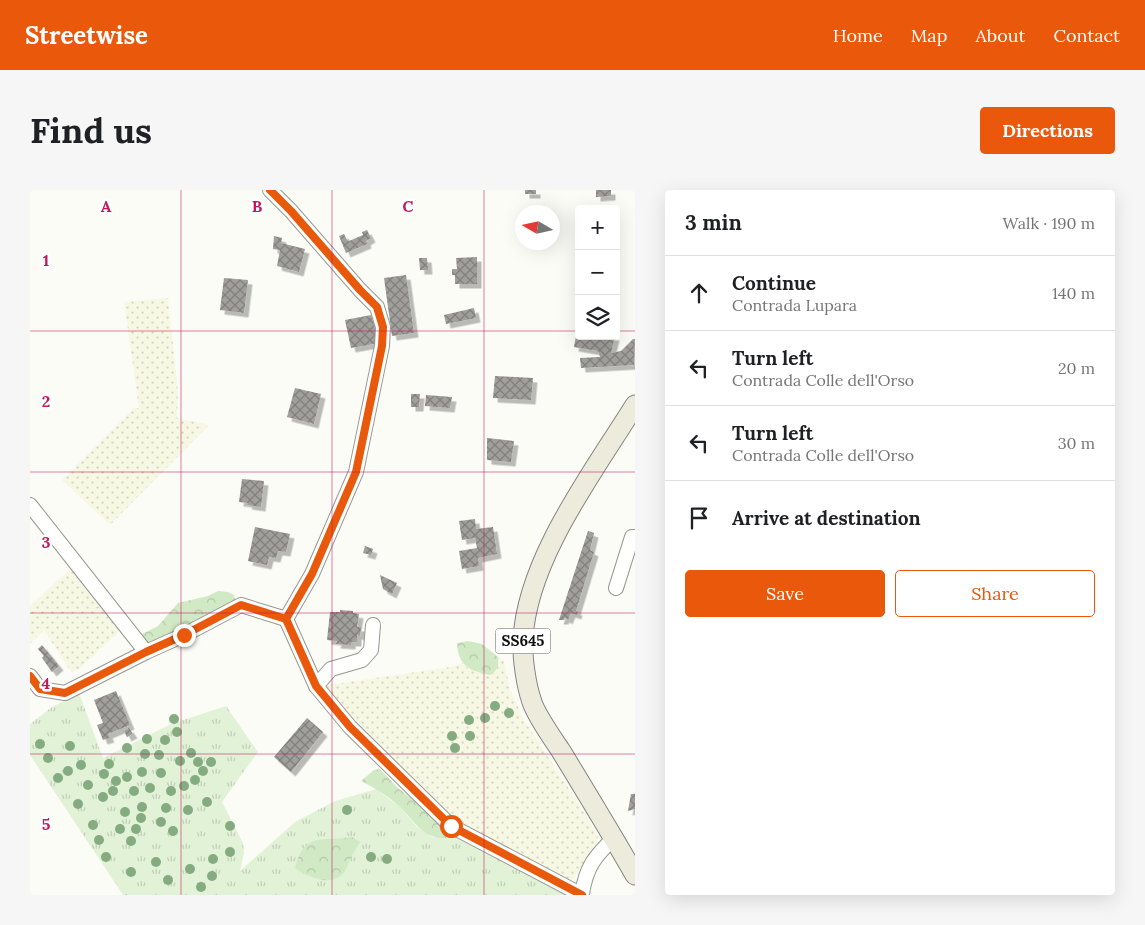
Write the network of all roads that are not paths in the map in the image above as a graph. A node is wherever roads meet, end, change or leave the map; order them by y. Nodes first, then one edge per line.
1 (270, 190) edge
2 (635, 405) edge
3 (30, 504) edge
4 (635, 537) edge
5 (616, 588) dead end
6 (286, 619) junction
7 (373, 625) dead end
8 (146, 652) junction
9 (30, 676) edge
10 (316, 686) junction
11 (614, 838) junction
12 (635, 875) edge
13 (582, 894) edge

1 - 6 street
2 - 11 main road, SS645
3 - 8 street
4 - 5 street
6 - 8 street
6 - 10 street
7 - 10 street
8 - 9 street
10 - 13 street
11 - 12 main road, SS645
11 - 13 street

